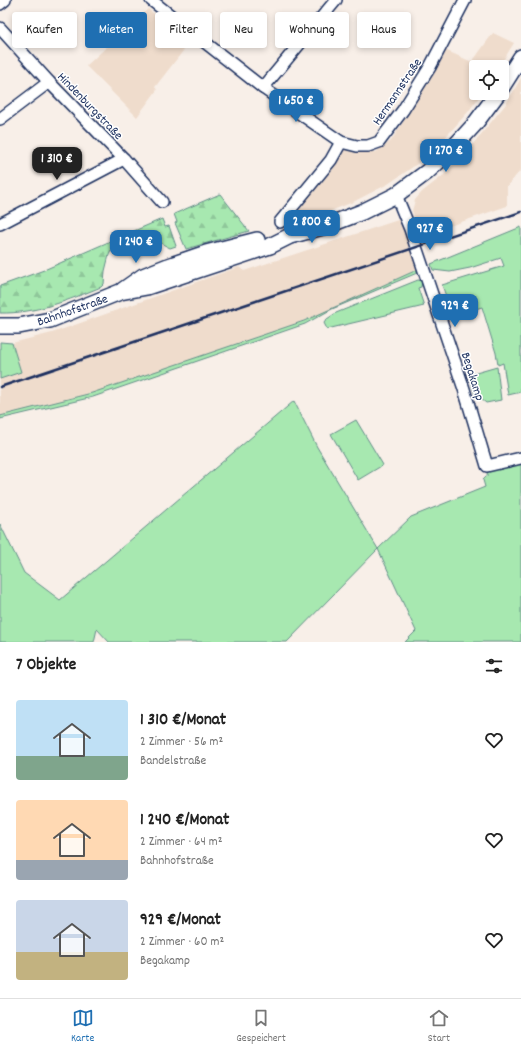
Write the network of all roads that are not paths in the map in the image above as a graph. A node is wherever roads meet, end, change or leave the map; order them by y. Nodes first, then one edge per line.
1 (5, 0) edge
2 (151, 0) edge
3 (336, 0) edge
4 (465, 0) edge
5 (0, 4) edge
6 (0, 28) edge
7 (521, 56) edge
8 (509, 76) edge
9 (49, 82) junction
10 (263, 88) junction
11 (493, 100) edge
12 (0, 119) edge
13 (342, 142) junction
14 (124, 159) junction
15 (396, 195) junction
16 (162, 202) dead end
17 (280, 222) dead end
18 (0, 224) edge
19 (0, 326) edge
20 (521, 458) edge

1 - 5 street
2 - 10 street, Hermannstraße
3 - 10 street
4 - 13 street, Hermannstraße
6 - 9 street, Hindenburgstraße
7 - 8 main road
9 - 12 street
9 - 14 street, Hindenburgstraße
10 - 13 street, Hermannstraße
11 - 15 main road, Bahnhofstraße
13 - 17 street
14 - 16 street, Hindenburgstraße
14 - 18 street
15 - 19 main road, Bahnhofstraße
15 - 20 street, Begakamp

